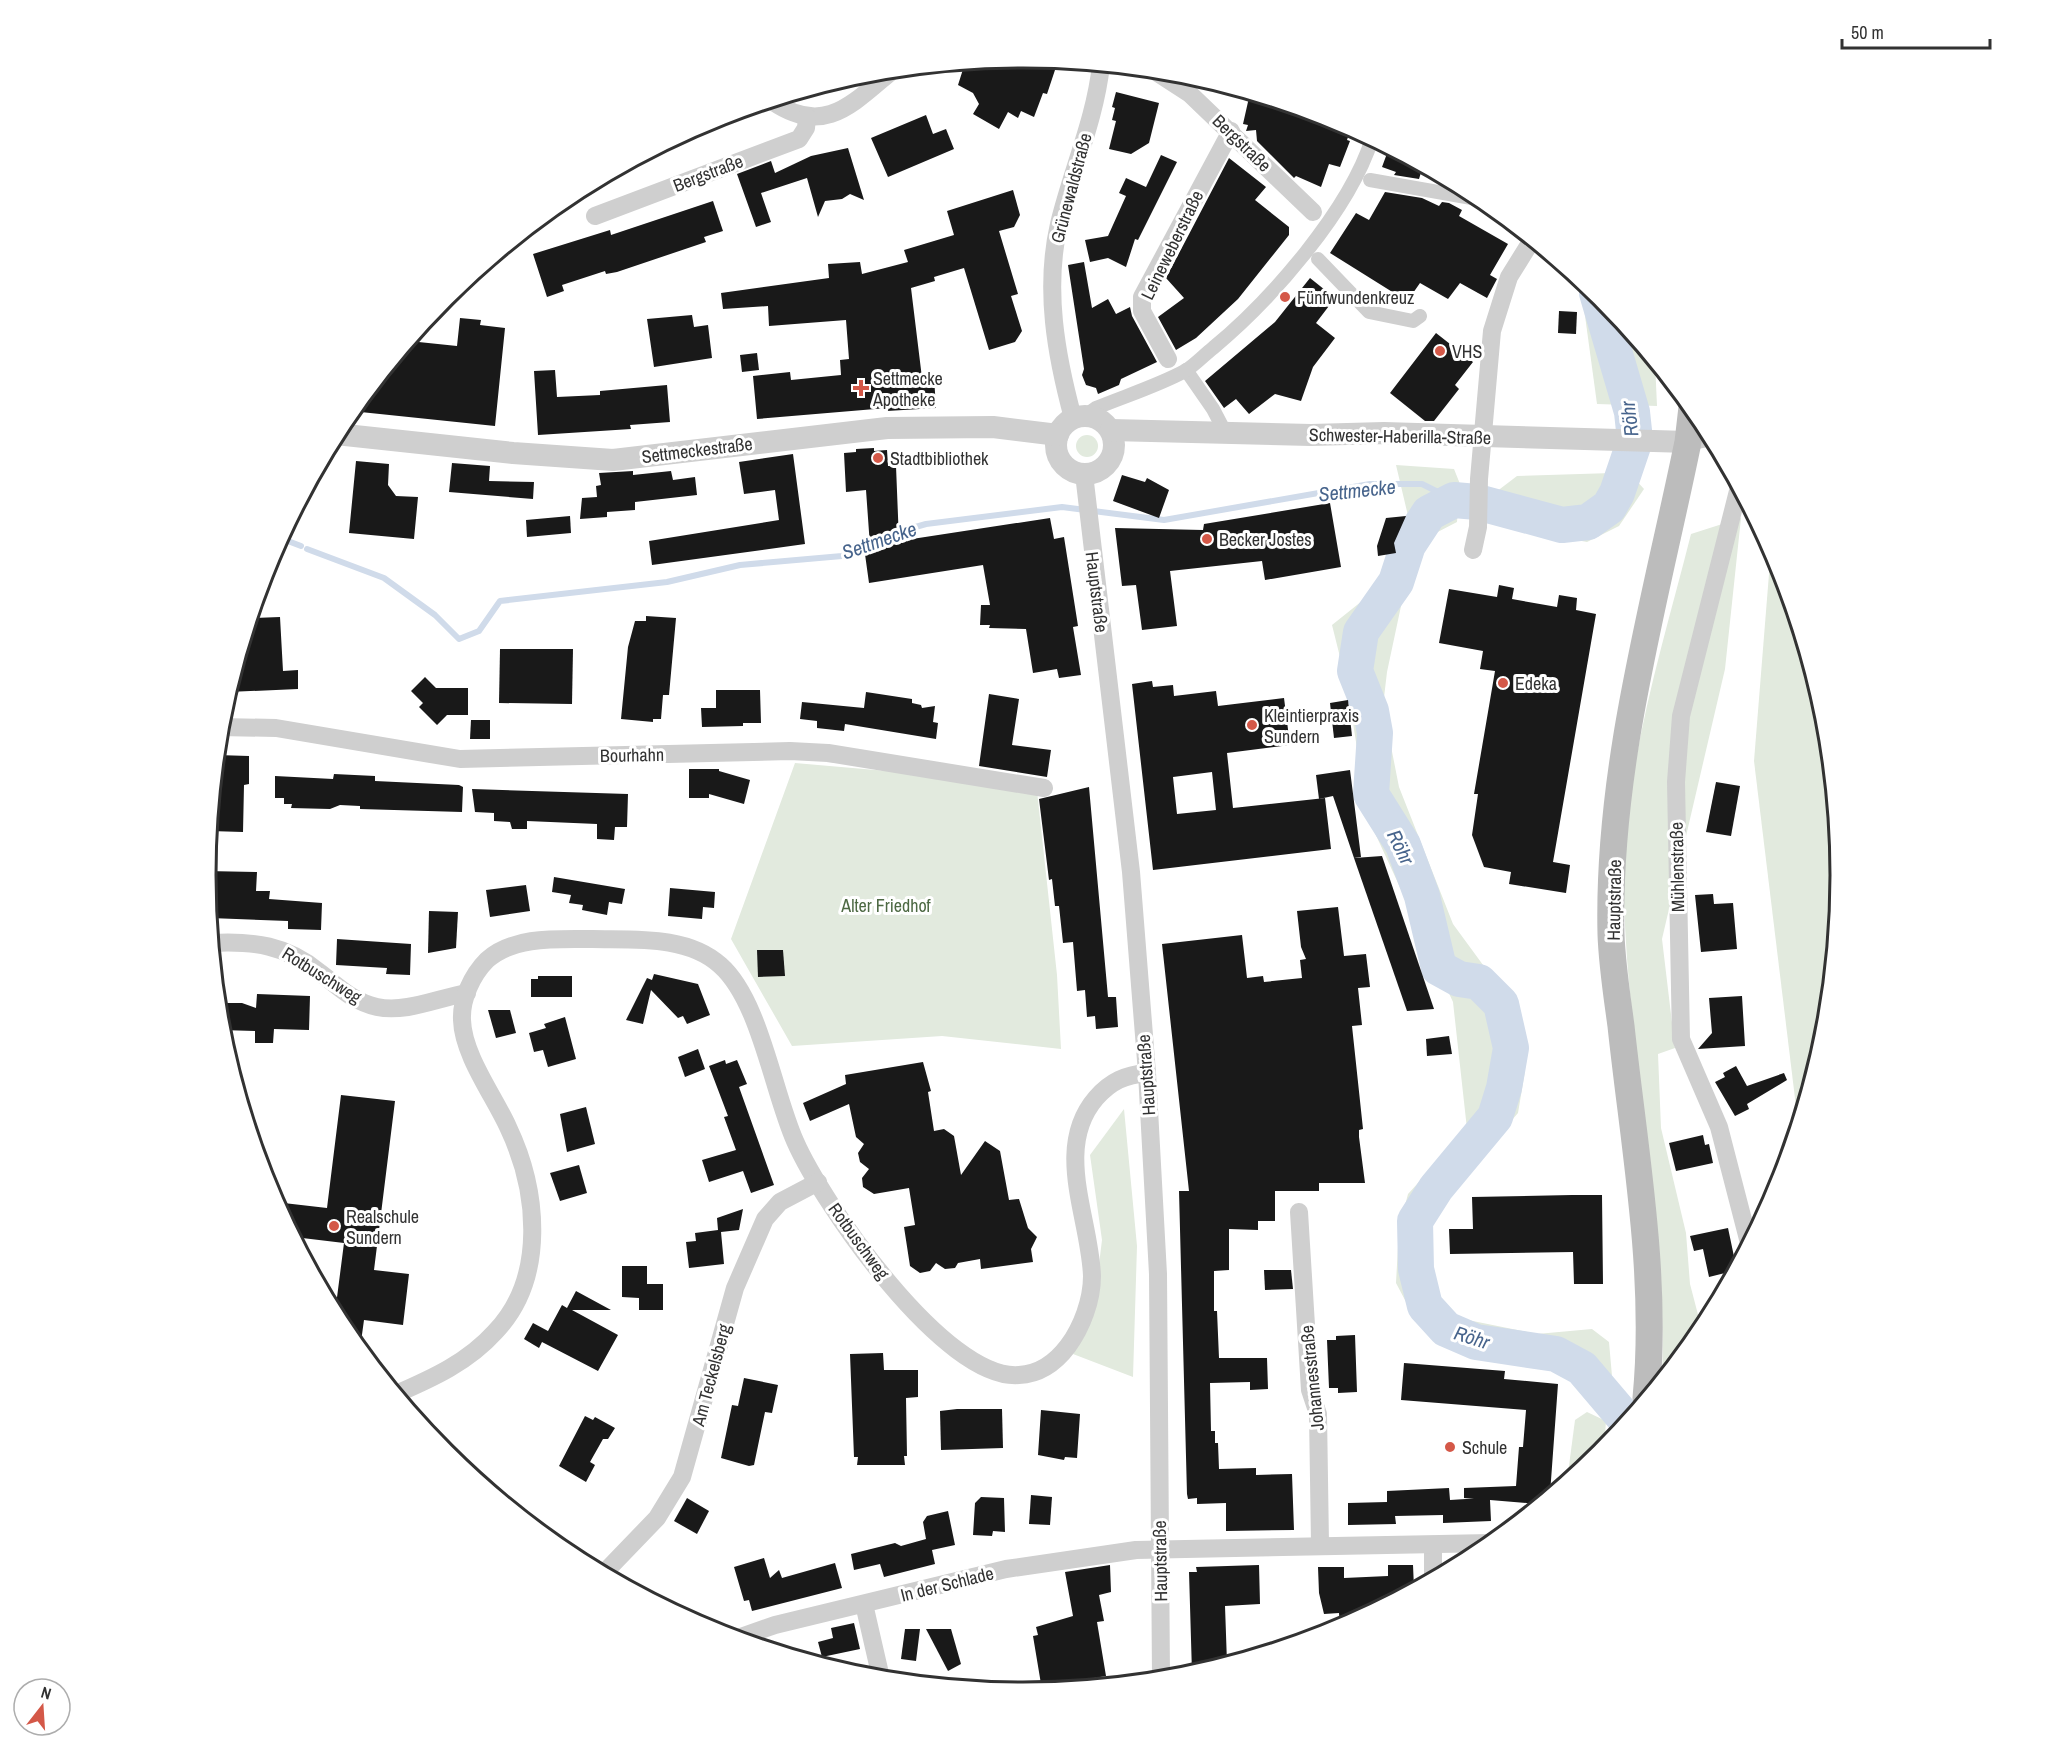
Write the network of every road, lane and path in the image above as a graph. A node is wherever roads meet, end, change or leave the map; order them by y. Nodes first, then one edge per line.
1 (1100, 71) edge
2 (880, 80) edge
3 (1171, 81) edge
4 (778, 106) edge
5 (807, 117) junction
6 (1231, 131) junction
7 (1369, 146) edge
8 (1370, 180) dead end
9 (1457, 195) edge
10 (595, 216) dead end
11 (1319, 217) junction
12 (1528, 246) edge
13 (1318, 259) dead end
14 (1420, 316) dead end
15 (1168, 359) dead end
16 (1186, 370) junction
17 (1079, 417) junction
18 (1111, 430) junction
19 (1225, 432) junction
20 (346, 435) edge
21 (1058, 435) junction
22 (1483, 437) junction
23 (1700, 440) edge
24 (1085, 482) junction
25 (1736, 498) edge
26 (1473, 550) dead end
27 (230, 727) edge
28 (1044, 788) dead end
29 (219, 943) edge
30 (467, 993) junction
31 (1147, 1072) junction
32 (818, 1182) junction
33 (1299, 1212) dead end
34 (1746, 1232) edge
35 (1647, 1386) edge
36 (403, 1391) edge
37 (1320, 1544) junction
38 (1473, 1544) edge
39 (1433, 1545) junction
40 (1160, 1550) junction
41 (610, 1567) edge
42 (1433, 1569) edge
43 (864, 1604) junction
44 (750, 1634) edge
45 (879, 1668) edge
46 (1161, 1669) edge

1 - 17 street, Grünewaldstraße
2 - 5 street
3 - 6 street, Bergstraße
4 - 5 street
5 - 10 street, Bergstraße
6 - 11 street, Bergstraße
6 - 15 street, Leineweberstraße
7 - 11 street
8 - 9 street
11 - 16 street
12 - 22 street
13 - 14 street
16 - 17 street
16 - 19 street
17 - 18 street
17 - 21 street
18 - 19 street, Schwester-Haberilla-Straße
18 - 24 street
19 - 22 street, Schwester-Haberilla-Straße
20 - 21 street, Settmeckestraße
21 - 24 street
22 - 23 street, Schwester-Haberilla-Straße
22 - 26 street
23 - 35 main road, Hauptstraße
24 - 31 street, Hauptstraße
25 - 34 street, Mühlenstraße
27 - 28 street, Bourhahn
29 - 30 street, Rotbuschweg
30 - 32 street, Rotbuschweg
30 - 36 street, Rotbuschweg
31 - 32 street, Rotbuschweg
31 - 40 street, Hauptstraße
32 - 41 street, Am Teckelsberg
33 - 37 street, Johannesstraße
37 - 39 street
37 - 40 street
38 - 39 street
39 - 42 street
40 - 43 street, In der Schlade
40 - 46 street, Hauptstraße
43 - 44 street, In der Schlade
43 - 45 street

